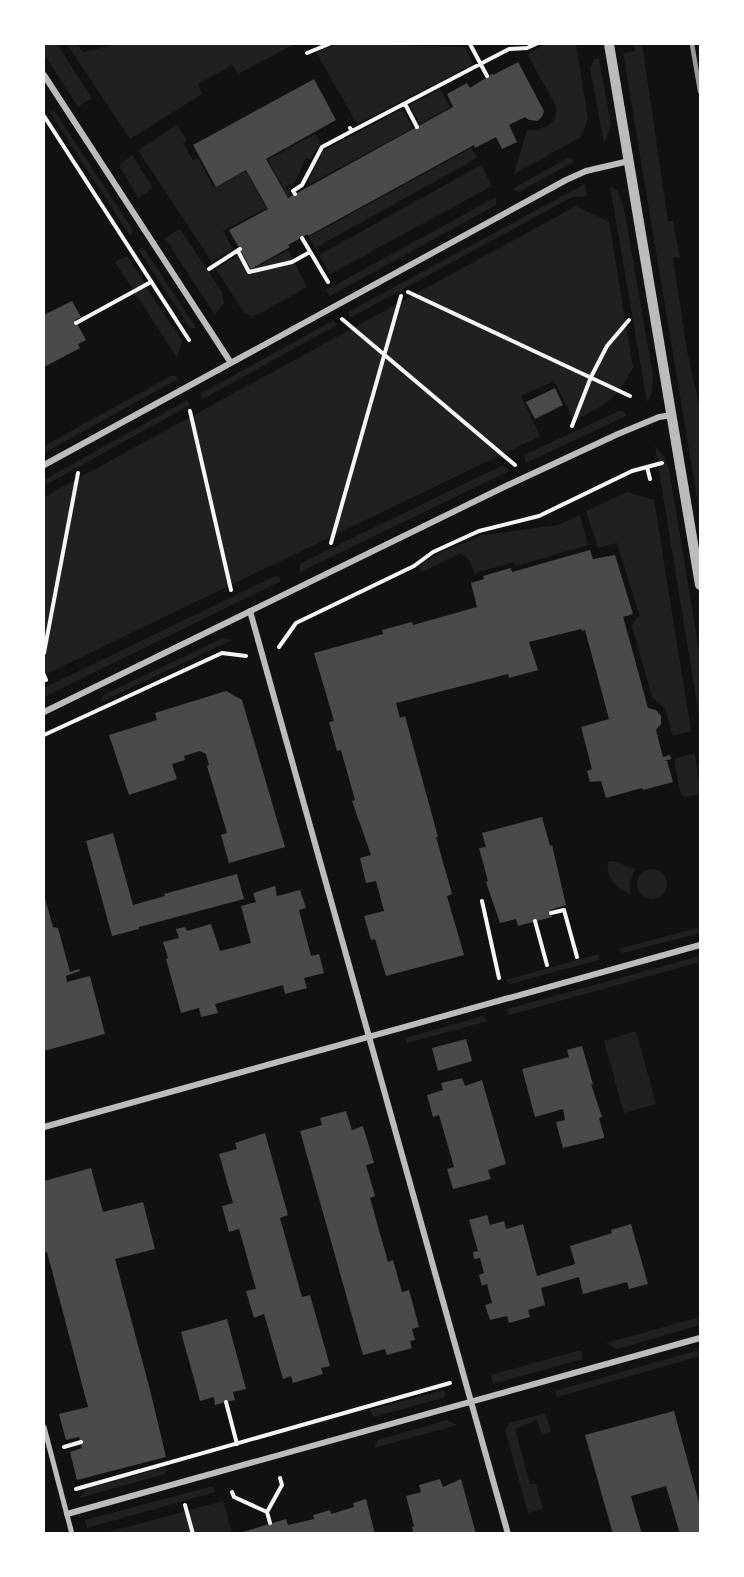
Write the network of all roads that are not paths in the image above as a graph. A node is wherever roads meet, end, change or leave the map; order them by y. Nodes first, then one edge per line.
1 (609, 44) edge
2 (44, 75) edge
3 (629, 161) junction
4 (231, 363) junction
5 (672, 415) junction
6 (44, 465) edge
7 (700, 585) edge
8 (250, 611) junction
9 (44, 712) edge
10 (700, 945) edge
11 (368, 1036) junction
12 (44, 1127) edge
13 (700, 1338) edge
14 (471, 1402) junction
15 (44, 1427) edge
16 (67, 1514) junction
17 (71, 1532) edge
18 (63, 1533) edge
19 (508, 1533) edge

1 - 3 street
2 - 4 street
3 - 4 street
3 - 5 street
4 - 6 street
5 - 7 street
5 - 8 street
8 - 9 street
8 - 11 street
10 - 11 street
11 - 12 street
11 - 14 street
13 - 14 street
14 - 16 street
14 - 19 street
15 - 16 street
16 - 17 street
17 - 18 street

